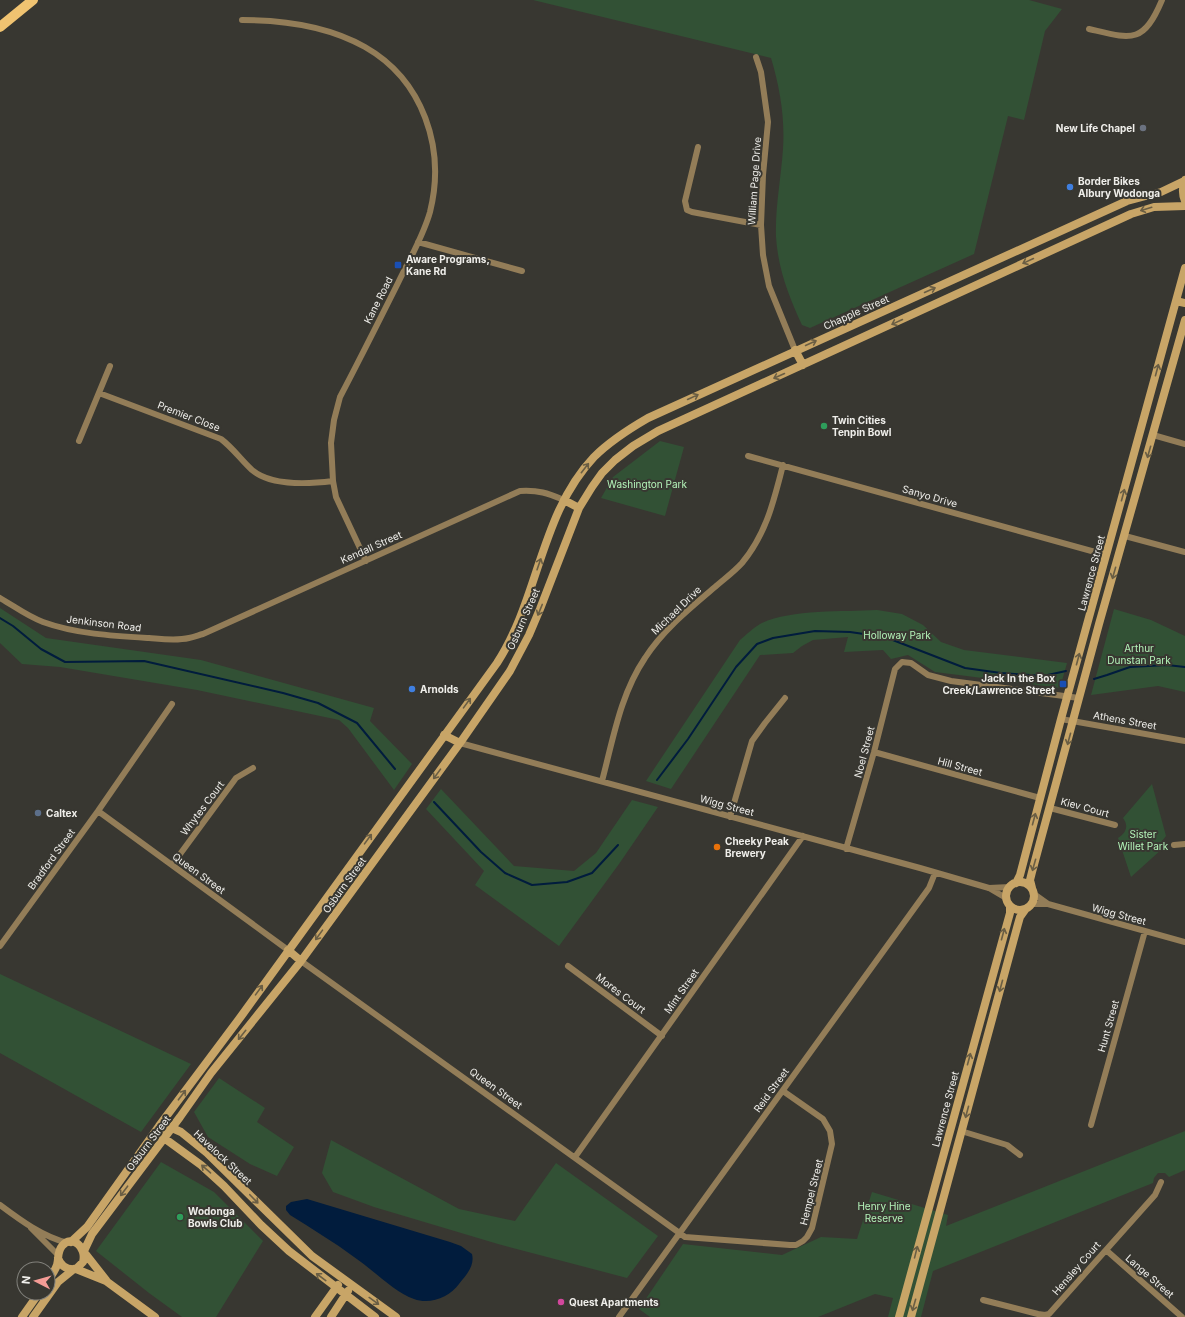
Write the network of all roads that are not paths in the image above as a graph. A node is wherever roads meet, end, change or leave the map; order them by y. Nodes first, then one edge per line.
1 (33, 0) edge
2 (1162, 0) edge
3 (242, 20) dead end
4 (0, 27) edge
5 (1089, 29) dead end
6 (756, 57) dead end
7 (698, 147) dead end
8 (1185, 181) edge
9 (1185, 201) edge
10 (1185, 206) edge
11 (761, 225) junction
12 (418, 242) junction
13 (1185, 268) edge
14 (522, 271) dead end
15 (1176, 301) junction
16 (1185, 303) edge
17 (1185, 320) edge
18 (795, 350) junction
19 (110, 366) dead end
20 (803, 366) junction
21 (99, 393) junction
22 (1153, 435) junction
23 (79, 441) dead end
24 (1185, 444) edge
25 (748, 456) dead end
26 (783, 466) junction
27 (333, 481) junction
28 (564, 500) junction
29 (579, 508) junction
30 (1113, 533) junction
31 (1125, 536) junction
32 (1185, 552) edge
33 (1106, 555) junction
34 (1118, 559) junction
35 (366, 561) junction
36 (0, 598) edge
37 (188, 638) joint
38 (1068, 696) junction
39 (785, 698) dead end
40 (1079, 698) junction
41 (172, 704) dead end
42 (1061, 719) junction
43 (1074, 722) junction
44 (444, 735) junction
45 (1185, 740) edge
46 (460, 743) junction
47 (874, 752) junction
48 (253, 768) dead end
49 (602, 781) junction
50 (1040, 798) junction
51 (1050, 808) junction
52 (98, 811) junction
53 (730, 817) junction
54 (1115, 825) dead end
55 (803, 836) junction
56 (1185, 844) edge
57 (1174, 845) dead end
58 (846, 849) junction
59 (172, 865) junction
60 (935, 873) junction
61 (1013, 885) junction
62 (989, 888) junction
63 (1033, 891) junction
64 (1008, 902) junction
65 (1032, 904) junction
66 (1048, 904) junction
67 (1025, 910) junction
68 (1145, 931) junction
69 (1185, 942) edge
70 (0, 946) edge
71 (288, 950) junction
72 (301, 960) junction
73 (568, 966) dead end
74 (980, 1016) junction
75 (992, 1019) junction
76 (662, 1036) junction
77 (783, 1090) junction
78 (1091, 1125) dead end
79 (159, 1126) junction
80 (172, 1128) junction
81 (950, 1128) junction
82 (961, 1132) junction
83 (164, 1138) junction
84 (1020, 1155) dead end
85 (575, 1157) junction
86 (1161, 1182) dead end
87 (0, 1205) edge
88 (25, 1223) junction
89 (680, 1232) junction
90 (70, 1242) junction
91 (1106, 1250) junction
92 (84, 1252) junction
93 (58, 1257) junction
94 (56, 1268) edge
95 (75, 1269) junction
96 (910, 1274) junction
97 (342, 1278) junction
98 (922, 1278) junction
99 (106, 1281) junction
100 (352, 1286) junction
101 (336, 1288) junction
102 (346, 1296) junction
103 (983, 1300) dead end
104 (34, 1301) edge
105 (22, 1317) edge
106 (33, 1317) edge
107 (155, 1317) edge
108 (315, 1317) edge
109 (331, 1317) edge
110 (375, 1317) edge
111 (396, 1317) edge
112 (619, 1317) edge
113 (898, 1317) edge
114 (911, 1317) edge
115 (1182, 1317) edge

1 - 4 main road
2 - 5 street
3 - 12 street, Kane Road
6 - 11 street, William Page Drive
7 - 11 street
8 - 9 street
18 -> 8 street, Chapple Street
10 -> 20 street
11 - 18 street, William Page Drive
12 - 14 street
12 - 27 street, Kane Road
13 - 15 street, Lawrence Street
15 - 16 street
30 -> 15 street, Lawrence Street
17 - 22 street
18 - 20 street
28 -> 18 street, Chapple Street
19 - 21 street
20 -> 29 street
21 - 23 street
21 - 27 street, Premier Close
22 - 24 street
22 -> 31 street
25 - 26 street, Sanyo Drive
26 - 33 street, Sanyo Drive
26 - 49 street, Michael Drive
27 - 35 street, Kane Road
28 - 29 street
28 - 35 street, Kendall Street
44 -> 28 street, Osburn Street
29 -> 46 street, Osburn Street
30 - 31 street
30 - 33 street, Lawrence Street
31 - 32 street
31 - 34 street
33 - 34 street
38 -> 33 street, Lawrence Street
34 -> 40 street
35 - 37 street, Kendall Street
36 - 37 street, Jenkinson Road
38 - 40 street
38 - 42 street, Lawrence Street
38 - 47 street, Noel Street
39 - 53 street
40 - 43 street
41 - 52 street, Bradford Street
42 - 43 street, Athens Street
42 - 50 street, Lawrence Street
43 - 45 street, Athens Street
43 -> 51 street
44 - 46 street
71 -> 44 street, Osburn Street
46 - 49 street, Wigg Street
46 -> 72 street, Osburn Street
47 - 50 street, Hill Street
47 - 58 street, Noel Street
48 - 59 street, Whytes Court
49 - 53 street, Wigg Street
61 -> 50 street, Lawrence Street
51 - 54 street, Kiev Court
51 -> 63 street
52 - 59 street, Queen Street
52 - 70 street, Bradford Street
53 - 55 street, Wigg Street
55 - 58 street, Wigg Street
55 - 76 street, Mint Street
56 - 57 street
58 - 60 street, Wigg Street
59 - 71 street, Queen Street
60 - 62 street, Wigg Street
60 - 77 street, Reid Street
61 - 62 street, Wigg Street
61 - 63 street
61 - 64 street
62 - 64 street, Wigg Street
63 - 65 street
63 - 66 street, Wigg Street
64 - 67 street
74 -> 64 street, Lawrence Street
65 - 66 street, Wigg Street
65 - 67 street
66 - 68 street, Wigg Street
67 -> 75 street
68 - 69 street, Wigg Street
68 - 78 street, Hunt Street
71 - 72 street
79 -> 71 street, Osburn Street
72 -> 80 street, Osburn Street
72 - 85 street, Queen Street
73 - 76 street, Mores Court
74 - 75 street
81 -> 74 street, Lawrence Street
75 -> 82 street
76 - 85 street, Mint Street
77 - 89 street, Reid Street
77 - 89 street, Hempel Street
79 - 80 street, Havelock Street
79 - 83 street
79 - 90 street, Osburn Street
80 - 83 street, Osburn Street
80 -> 97 street, Havelock Street
81 - 82 street
96 -> 81 street, Lawrence Street
82 - 84 street
82 - 98 street
83 -> 92 street, Osburn Street
101 -> 83 street, Havelock Street
85 - 89 street, Queen Street
86 - 91 street, Hensley Court
87 - 88 street
88 - 90 street
88 - 93 street
89 - 112 street, Reid Street
90 - 92 street
90 - 93 street
91 - 103 street, Hensley Court
91 - 115 street, Lange Street
92 - 95 street
92 - 99 street
93 - 94 street
93 - 95 street
95 - 99 street
95 - 106 street
96 - 98 street
96 - 113 street, Lawrence Street
97 - 100 street, Havelock Street
97 - 101 street
98 -> 114 street
99 - 107 street
100 - 102 street
100 -> 111 street, Havelock Street
101 - 102 street, Havelock Street
101 - 108 street
102 - 109 street
102 - 110 street, Havelock Street
104 - 105 street

